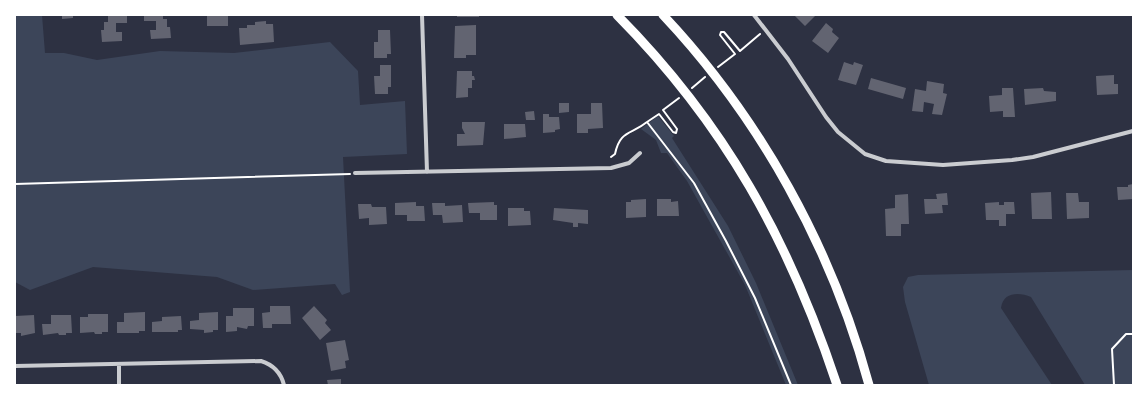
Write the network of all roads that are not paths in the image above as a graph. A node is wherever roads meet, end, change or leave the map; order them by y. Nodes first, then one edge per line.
1 (422, 15) edge
2 (617, 15) edge
3 (663, 15) edge
4 (754, 15) edge
5 (1133, 131) edge
6 (640, 153) dead end
7 (427, 172) junction
8 (355, 173) road end
9 (119, 364) junction
10 (15, 366) edge
11 (120, 385) edge
12 (284, 385) edge
13 (837, 385) edge
14 (869, 385) edge

1 - 7 street
2 - 13 highway
3 - 14 highway
4 - 5 street
6 - 7 street
7 - 8 street
9 - 10 street
9 - 11 street
9 - 12 street

